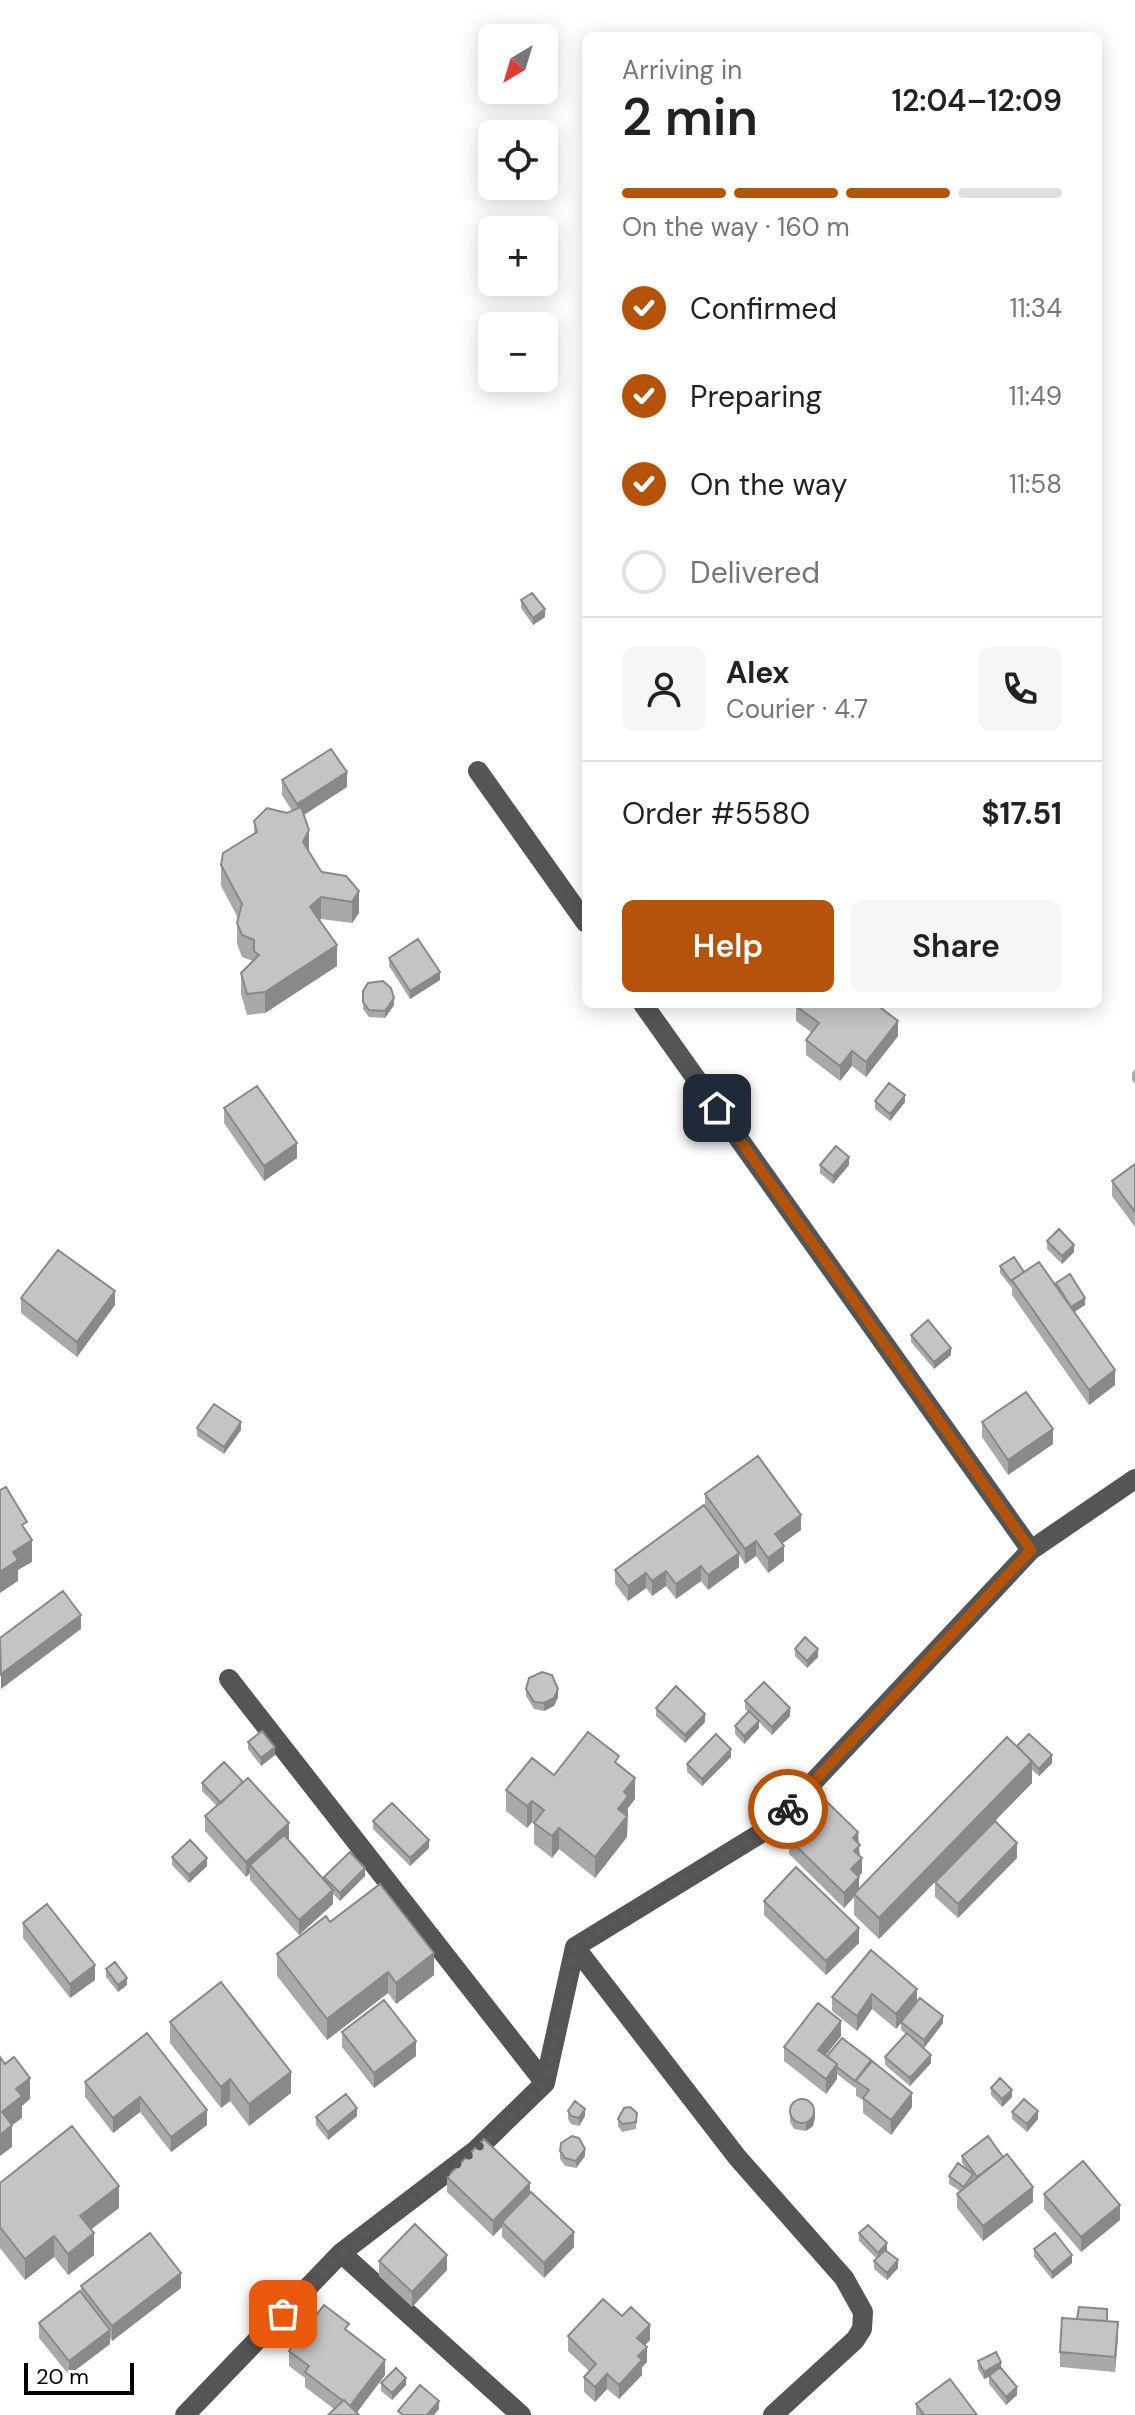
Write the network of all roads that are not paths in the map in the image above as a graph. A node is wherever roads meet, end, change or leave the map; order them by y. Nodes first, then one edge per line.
1 (478, 771) dead end
2 (582, 917) edge
3 (646, 1008) edge
4 (1135, 1479) edge
5 (1031, 1550) junction
6 (229, 1679) dead end
7 (575, 1947) junction
8 (545, 2083) junction
9 (341, 2253) junction
10 (185, 2415) edge
11 (521, 2415) edge
12 (773, 2415) edge

1 - 2 street
3 - 5 street
4 - 5 street
5 - 7 street
6 - 8 street
7 - 8 street
7 - 12 street
8 - 9 street
9 - 10 street
9 - 11 street

